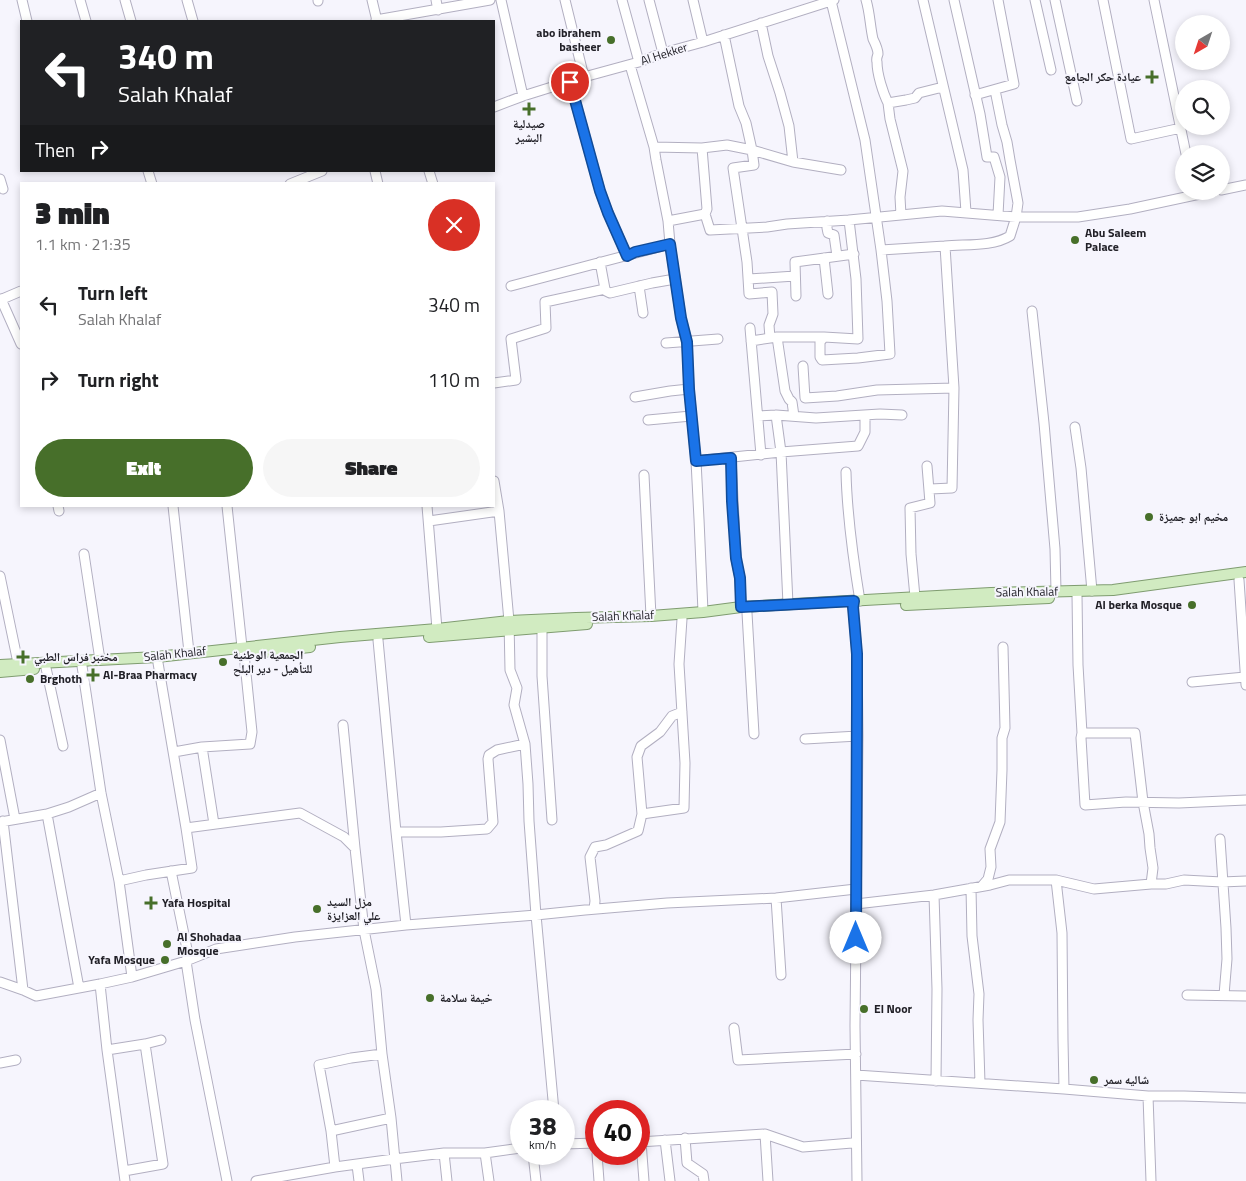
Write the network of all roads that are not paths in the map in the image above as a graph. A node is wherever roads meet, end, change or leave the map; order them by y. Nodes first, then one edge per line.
1 (22, 0) edge
2 (80, 0) edge
3 (125, 0) edge
4 (188, 0) edge
5 (372, 0) edge
6 (436, 0) edge
7 (490, 0) edge
8 (501, 0) edge
9 (565, 0) edge
10 (622, 0) edge
11 (649, 0) edge
12 (693, 0) edge
13 (866, 0) edge
14 (923, 0) edge
15 (954, 0) edge
16 (998, 0) edge
17 (1035, 0) edge
18 (1055, 0) edge
19 (1103, 0) edge
20 (1154, 0) edge
21 (828, 1) edge
22 (438, 10) junction
23 (27, 20) edge
24 (86, 20) edge
25 (131, 20) edge
26 (193, 20) edge
27 (377, 20) edge
28 (383, 20) edge
29 (761, 23) junction
30 (724, 35) junction
31 (703, 42) junction
32 (663, 53) junction
33 (634, 63) junction
34 (1051, 70) dead end
35 (584, 77) junction
36 (570, 82) junction
37 (943, 87) junction
38 (994, 90) junction
39 (975, 95) junction
40 (523, 96) junction
41 (1175, 100) edge
42 (1078, 101) dead end
43 (888, 103) junction
44 (495, 107) edge
45 (1175, 129) edge
46 (654, 147) junction
47 (702, 148) junction
48 (752, 150) junction
49 (793, 162) junction
50 (841, 170) dead end
51 (321, 172) edge
52 (0, 179) edge
53 (295, 182) edge
54 (1246, 185) edge
55 (1230, 188) edge
56 (3, 189) dead end
57 (1175, 198) edge
58 (966, 212) junction
59 (705, 214) junction
60 (901, 215) junction
61 (998, 215) junction
62 (876, 217) junction
63 (1016, 217) junction
64 (849, 220) junction
65 (668, 221) junction
66 (827, 221) junction
67 (742, 229) junction
68 (670, 244) junction
69 (945, 246) junction
70 (881, 250) junction
71 (854, 254) junction
72 (627, 256) junction
73 (837, 256) junction
74 (824, 258) junction
75 (600, 262) junction
76 (795, 276) junction
77 (675, 279) junction
78 (749, 280) junction
79 (511, 286) dead end
80 (639, 286) junction
81 (605, 289) junction
82 (20, 291) edge
83 (828, 294) dead end
84 (796, 296) dead end
85 (1, 300) edge
86 (1032, 311) dead end
87 (644, 313) dead end
88 (750, 328) dead end
89 (824, 337) junction
90 (774, 338) junction
91 (718, 339) dead end
92 (751, 341) junction
93 (20, 342) edge
94 (687, 342) junction
95 (666, 343) dead end
96 (803, 366) dead end
97 (495, 383) edge
98 (954, 388) junction
99 (689, 389) junction
100 (635, 397) dead end
101 (865, 415) junction
102 (902, 415) dead end
103 (691, 416) junction
104 (758, 416) junction
105 (776, 416) junction
106 (794, 416) junction
107 (648, 420) dead end
108 (1075, 427) dead end
109 (782, 452) junction
110 (761, 455) junction
111 (731, 458) junction
112 (696, 461) junction
113 (927, 466) dead end
114 (846, 472) dead end
115 (644, 475) dead end
116 (495, 488) edge
117 (930, 489) junction
118 (173, 507) edge
119 (227, 507) edge
120 (427, 507) edge
121 (498, 511) junction
122 (428, 521) junction
123 (84, 554) dead end
124 (0, 576) edge
125 (1244, 577) edge
126 (1056, 591) junction
127 (1092, 592) junction
128 (1077, 595) junction
129 (915, 597) junction
130 (856, 603) junction
131 (788, 604) junction
132 (744, 610) junction
133 (703, 612) junction
134 (651, 616) junction
135 (682, 619) junction
136 (509, 626) junction
137 (542, 627) junction
138 (437, 629) junction
139 (378, 640) junction
140 (1003, 646) dead end
141 (243, 650) junction
142 (189, 652) junction
143 (100, 660) junction
144 (158, 660) junction
145 (18, 663) junction
146 (0, 665) edge
147 (82, 666) junction
148 (46, 668) junction
149 (0, 672) edge
150 (1246, 681) edge
151 (1192, 682) dead end
152 (682, 712) junction
153 (343, 725) dead end
154 (1082, 733) junction
155 (754, 734) dead end
156 (858, 736) junction
157 (805, 739) dead end
158 (0, 740) edge
159 (525, 744) junction
160 (63, 746) dead end
161 (202, 748) junction
162 (174, 752) junction
163 (101, 793) junction
164 (1246, 800) edge
165 (1143, 802) junction
166 (48, 814) junction
167 (642, 814) junction
168 (15, 819) junction
169 (552, 820) dead end
170 (1, 822) edge
171 (214, 824) junction
172 (186, 828) junction
173 (396, 832) junction
174 (1220, 839) dead end
175 (355, 848) junction
176 (171, 870) junction
177 (1056, 880) junction
178 (119, 881) junction
179 (1246, 881) edge
180 (1222, 882) junction
181 (1151, 884) junction
182 (982, 886) junction
183 (971, 888) junction
184 (856, 889) junction
185 (934, 896) junction
186 (776, 898) junction
187 (856, 904) junction
188 (594, 909) junction
189 (536, 915) junction
190 (406, 925) junction
191 (364, 930) junction
192 (186, 962) junction
193 (781, 975) dead end
194 (132, 977) junction
195 (0, 979) edge
196 (100, 984) junction
197 (79, 988) junction
198 (23, 990) junction
199 (1186, 995) dead end
200 (1224, 995) junction
201 (1246, 996) edge
202 (734, 1028) dead end
203 (161, 1040) dead end
204 (145, 1044) junction
205 (107, 1050) junction
206 (382, 1054) junction
207 (856, 1054) junction
208 (16, 1060) dead end
209 (0, 1063) edge
210 (856, 1075) junction
211 (936, 1081) junction
212 (980, 1083) junction
213 (1064, 1089) junction
214 (1148, 1096) junction
215 (1246, 1098) edge
216 (553, 1100) edge
217 (391, 1118) junction
218 (331, 1130) junction
219 (765, 1134) junction
220 (685, 1138) junction
221 (665, 1140) junction
222 (650, 1141) edge
223 (852, 1143) dead end
224 (510, 1150) edge
225 (444, 1153) junction
226 (485, 1153) junction
227 (394, 1159) junction
228 (356, 1165) junction
229 (534, 1165) edge
230 (598, 1165) edge
231 (642, 1165) edge
232 (335, 1167) junction
233 (124, 1176) edge
234 (227, 1181) edge
235 (256, 1181) edge
236 (359, 1181) edge
237 (397, 1181) edge
238 (447, 1181) edge
239 (489, 1181) edge
240 (536, 1181) edge
241 (600, 1181) edge
242 (644, 1181) edge
243 (670, 1181) edge
244 (704, 1181) edge
245 (768, 1181) edge
246 (857, 1181) edge
247 (1151, 1181) edge

1 - 23 street
2 - 24 street
3 - 25 street
4 - 26 street
5 - 27 street
6 - 22 street
7 - 22 street
8 - 40 street
9 - 35 street
10 - 33 street
11 - 32 street
12 - 31 street
13 - 43 street
14 - 37 street
15 - 39 street
16 - 38 street
17 - 34 street
18 - 42 street
19 - 45 street
20 - 41 street
21 - 29 street, Al Hekker
21 - 62 street
22 - 28 street
29 - 30 street, Al Hekker
29 - 49 street
30 - 31 street, Al Hekker
30 - 48 street
31 - 32 street, Al Hekker
32 - 33 street, Al Hekker
33 - 35 street, Al Hekker
33 - 46 street
35 - 36 street, Al Hekker
36 - 40 street, Al Hekker
36 - 72 street
37 - 43 street
37 - 58 street
38 - 39 street
38 - 63 street
39 - 61 street
40 - 44 street, Al Hekker
43 - 60 street
46 - 47 street
46 - 65 street
47 - 48 street
47 - 59 street
48 - 49 street
48 - 67 street
49 - 50 street
51 - 53 street
52 - 56 street
54 - 55 street
57 - 63 street
58 - 60 street
58 - 61 street
59 - 65 street
59 - 67 street
60 - 62 street
61 - 63 street
62 - 64 street
62 - 70 street
63 - 69 street
64 - 66 street
64 - 71 street
65 - 68 street
66 - 67 street
66 - 73 street
67 - 78 street
68 - 72 street
68 - 77 street
69 - 70 street
69 - 98 street
70 - 89 street
71 - 73 street
71 - 89 street
72 - 75 street
73 - 74 street
74 - 76 street
74 - 83 street
75 - 79 street
75 - 81 street
76 - 78 street
76 - 84 street
77 - 80 street
77 - 94 street
78 - 90 street
80 - 81 street
80 - 87 street
81 - 97 street
82 - 85 street
85 - 93 street
86 - 126 street
88 - 92 street
89 - 90 street
90 - 92 street
90 - 106 street
91 - 94 street
92 - 104 street
94 - 95 street
94 - 99 street
96 - 98 street
98 - 117 street
99 - 100 street
99 - 103 street
101 - 102 street
101 - 106 street
101 - 109 street
103 - 107 street
103 - 112 street
104 - 105 street
104 - 110 street
105 - 106 street
105 - 109 street
108 - 127 street
109 - 110 street
109 - 131 street
110 - 111 street
111 - 112 street
111 - 132 street
112 - 133 street
113 - 117 street
114 - 130 street
115 - 134 street
116 - 121 street
117 - 129 street
118 - 142 street
119 - 141 street
120 - 122 street
121 - 122 street
121 - 136 street
122 - 138 street
123 - 143 street
124 - 145 street
125 - 127 main road, Salah Khalaf
125 - 128 main road, Salah Khalaf
125 - 150 street
126 - 127 main road, Salah Khalaf
126 - 129 main road, Salah Khalaf
128 - 130 main road, Salah Khalaf
128 - 154 street
129 - 130 main road, Salah Khalaf
130 - 131 main road, Salah Khalaf
130 - 132 main road, Salah Khalaf
130 - 156 street
131 - 132 main road, Salah Khalaf
132 - 133 main road, Salah Khalaf
132 - 135 main road, Salah Khalaf
132 - 155 street
133 - 134 main road, Salah Khalaf
134 - 136 main road, Salah Khalaf
135 - 137 main road, Salah Khalaf
135 - 152 street
136 - 137 main road, Salah Khalaf
136 - 138 main road, Salah Khalaf
136 - 139 main road, Salah Khalaf
136 - 159 street
137 - 169 street
138 - 141 main road, Salah Khalaf
139 - 141 main road, Salah Khalaf
139 - 173 street
140 - 182 street
141 - 142 main road, Salah Khalaf
141 - 144 main road, Salah Khalaf
141 - 161 street
142 - 144 main road, Salah Khalaf
143 - 144 main road, Salah Khalaf
143 - 145 main road, Salah Khalaf
144 - 147 main road, Salah Khalaf
144 - 162 street
145 - 146 main road, Salah Khalaf
147 - 148 main road, Salah Khalaf
147 - 163 street
148 - 149 main road, Salah Khalaf
148 - 160 street
150 - 151 street
152 - 167 street
152 - 167 street
153 - 175 street
154 - 165 street
154 - 165 street
156 - 157 street
156 - 184 street
158 - 168 street
159 - 173 street
159 - 189 street
161 - 162 street
161 - 171 street
162 - 172 street
163 - 166 street
163 - 178 street
164 - 165 street
165 - 181 street
166 - 168 street
166 - 197 street
167 - 188 street
168 - 170 street
170 - 198 street
171 - 172 street
171 - 175 street
172 - 176 street
173 - 190 street
174 - 180 street
175 - 191 street
176 - 178 street
176 - 192 street
177 - 181 street
177 - 182 street
177 - 213 street
178 - 194 street
179 - 180 street
180 - 181 street
180 - 200 street
182 - 183 street
183 - 185 street
183 - 212 street
184 - 186 street
184 - 187 street
185 - 187 street
185 - 211 street
186 - 188 street
186 - 193 street
187 - 207 street
188 - 189 street
189 - 190 street
189 - 216 street
190 - 191 street
191 - 192 street
191 - 206 street
192 - 194 street
192 - 234 street
194 - 196 street
195 - 198 street
196 - 197 street
196 - 205 street
197 - 198 street
199 - 200 street
200 - 201 street
202 - 207 street
203 - 204 street
204 - 205 street
204 - 233 street
205 - 233 street
206 - 217 street
206 - 218 street
207 - 210 street
208 - 209 street
210 - 211 street
210 - 246 street
211 - 212 street
212 - 213 street
213 - 214 street
214 - 215 street
214 - 247 street
217 - 218 street
217 - 227 street
218 - 232 street
219 - 220 street
219 - 223 street
219 - 245 street
220 - 221 street
220 - 244 street
221 - 222 street
221 - 243 street
224 - 226 street
225 - 226 street
225 - 227 street
225 - 238 street
226 - 239 street
227 - 228 street
227 - 237 street
228 - 232 street
228 - 236 street
229 - 240 street
230 - 241 street
231 - 242 street
232 - 235 street

